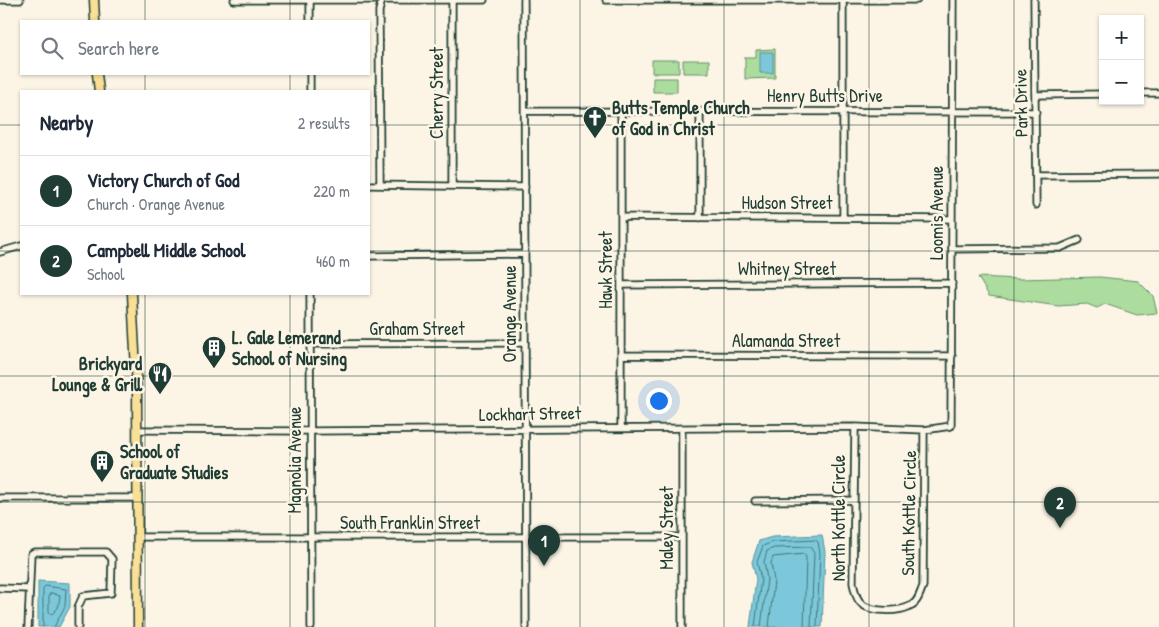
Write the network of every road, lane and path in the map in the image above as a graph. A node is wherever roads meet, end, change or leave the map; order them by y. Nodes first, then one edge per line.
1 (0, 0) edge
2 (20, 0) edge
3 (94, 0) edge
4 (234, 0) edge
5 (484, 0) edge
6 (524, 0) edge
7 (606, 0) edge
8 (810, 0) edge
9 (917, 0) edge
10 (953, 0) edge
11 (1034, 0) edge
12 (310, 1) edge
13 (381, 1) edge
14 (452, 1) edge
15 (738, 1) edge
16 (843, 1) edge
17 (95, 20) edge
18 (310, 20) edge
19 (97, 75) edge
20 (310, 75) edge
21 (100, 90) edge
22 (310, 90) edge
23 (1144, 93) edge
24 (1159, 93) edge
25 (1099, 94) edge
26 (1036, 95) junction
27 (525, 111) junction
28 (842, 111) junction
29 (953, 111) junction
30 (621, 112) junction
31 (700, 112) junction
32 (1036, 112) junction
33 (1159, 174) edge
34 (1036, 175) junction
35 (370, 185) edge
36 (380, 185) junction
37 (452, 186) junction
38 (525, 187) junction
39 (1036, 205) dead end
40 (622, 217) junction
41 (700, 218) junction
42 (842, 218) junction
43 (952, 219) junction
44 (1078, 240) dead end
45 (20, 246) edge
46 (952, 249) junction
47 (0, 252) edge
48 (525, 254) junction
49 (370, 256) edge
50 (952, 283) junction
51 (621, 285) junction
52 (132, 295) edge
53 (310, 295) edge
54 (525, 343) junction
55 (310, 344) junction
56 (621, 355) junction
57 (952, 356) junction
58 (951, 426) joint
59 (854, 427) junction
60 (621, 428) junction
61 (682, 429) junction
62 (137, 430) junction
63 (526, 430) junction
64 (924, 430) junction
65 (310, 431) junction
66 (0, 498) edge
67 (137, 498) junction
68 (852, 500) junction
69 (755, 501) dead end
70 (137, 537) junction
71 (682, 537) junction
72 (310, 538) junction
73 (526, 538) junction
74 (0, 588) edge
75 (28, 589) junction
76 (894, 609) joint
77 (28, 627) edge
78 (78, 627) edge
79 (138, 627) edge
80 (310, 627) edge
81 (526, 627) edge
82 (682, 627) edge

1 - 2 street
3 - 17 main road
4 - 12 street
5 - 14 street
6 - 27 street, Orange Avenue
7 - 15 street
8 - 15 street
8 - 16 street
9 - 16 street
10 - 29 street, Loomis Avenue
11 - 26 street, Park Drive
12 - 13 street
12 - 18 street
13 - 14 street
13 - 36 street
14 - 37 street, Cherry Street
16 - 28 street
19 - 21 main road
20 - 22 street
23 - 24 street
25 - 26 street
26 - 32 street, Park Drive
27 - 30 street, Henry Butts Drive
27 - 38 street, Orange Avenue
28 - 29 street, Henry Butts Drive
28 - 31 street, Henry Butts Drive
28 - 42 street
29 - 32 street, Henry Butts Drive
29 - 43 street, Loomis Avenue
30 - 31 street, Henry Butts Drive
30 - 40 street, Hawk Street
31 - 41 street
32 - 34 street, Park Drive
33 - 34 street
34 - 39 street, Park Drive
35 - 36 street
36 - 37 street
37 - 38 street
38 - 48 street, Orange Avenue
40 - 41 street, Hudson Street
40 - 51 street, Hawk Street
41 - 42 street, Hudson Street
42 - 43 street, Hudson Street
43 - 46 street, Loomis Avenue
44 - 46 street
45 - 47 street
46 - 50 street, Loomis Avenue
48 - 49 street
48 - 54 street, Orange Avenue
50 - 51 street, Whitney Street
50 - 57 street, Loomis Avenue
51 - 56 street, Hawk Street
52 - 62 main road
53 - 55 street, Magnolia Avenue
54 - 55 street, Graham Street
54 - 63 street, Orange Avenue
55 - 65 street, Magnolia Avenue
56 - 57 street, Alamanda Street
56 - 60 street, Hawk Street
57 - 58 street, Loomis Avenue
58 - 64 street, Lockhart Street
59 - 61 street, Lockhart Street
59 - 64 street, Lockhart Street
59 - 68 street, North Kottle Circle
60 - 61 street, Lockhart Street
60 - 63 street, Lockhart Street
61 - 71 street, Maley Street
62 - 65 street, Lockhart Street
62 - 67 main road
63 - 65 street, Lockhart Street
63 - 73 street, Orange Avenue
64 - 76 street, South Kottle Circle
65 - 72 street, Magnolia Avenue
66 - 67 street
67 - 70 main road
68 - 69 street
68 - 76 street, North Kottle Circle
70 - 72 street, South Franklin Street
70 - 79 main road
71 - 73 street, South Franklin Street
71 - 82 street, Maley Street
72 - 73 street, South Franklin Street
72 - 80 street, Magnolia Avenue
73 - 81 street, Orange Avenue
74 - 75 street
75 - 77 street
75 - 78 street

